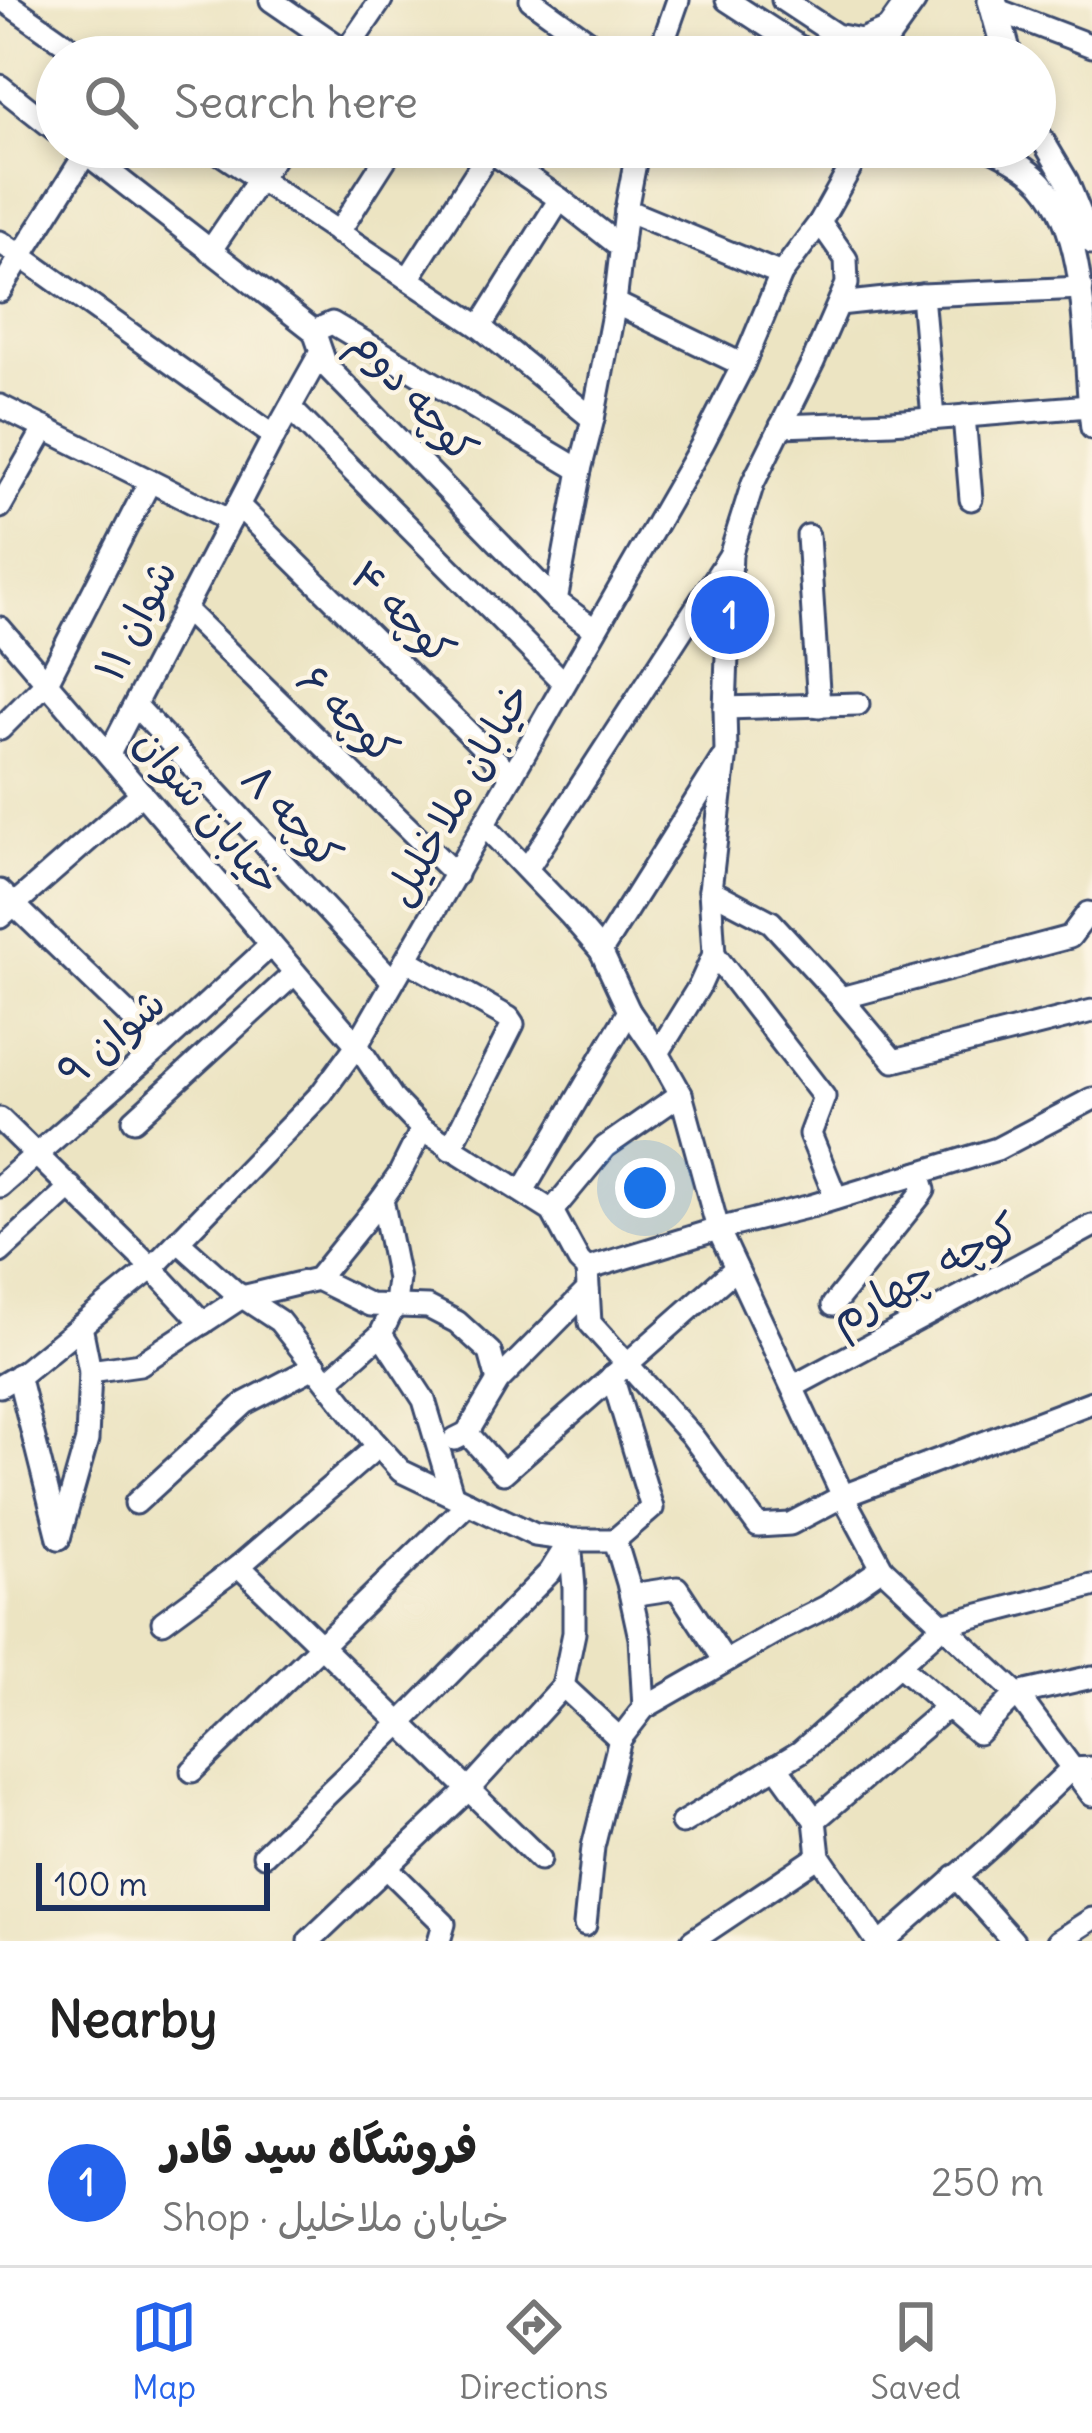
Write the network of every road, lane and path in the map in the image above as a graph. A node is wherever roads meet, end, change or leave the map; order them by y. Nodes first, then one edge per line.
1 (271, 0) edge
2 (381, 0) edge
3 (531, 0) edge
4 (678, 0) edge
5 (727, 0) edge
6 (783, 0) edge
7 (912, 0) edge
8 (2, 1) edge
9 (994, 5) edge
10 (891, 28) junction
11 (53, 36) edge
12 (321, 36) edge
13 (359, 36) edge
14 (581, 36) edge
15 (665, 36) edge
16 (783, 36) edge
17 (841, 36) edge
18 (871, 36) edge
19 (885, 36) edge
20 (1002, 36) edge
21 (1092, 46) edge
22 (0, 86) edge
23 (36, 114) edge
24 (1056, 160) edge
25 (72, 168) edge
26 (105, 168) edge
27 (241, 168) edge
28 (266, 168) edge
29 (380, 168) edge
30 (475, 168) edge
31 (515, 168) edge
32 (634, 168) edge
33 (850, 168) edge
34 (1022, 168) edge
35 (1030, 168) edge
36 (1028, 172) junction
37 (258, 180) junction
38 (1083, 193) edge
39 (560, 199) junction
40 (626, 210) junction
41 (820, 222) junction
42 (338, 233) junction
43 (0, 242) edge
44 (1092, 244) edge
45 (622, 248) junction
46 (210, 251) junction
47 (21, 256) junction
48 (781, 274) junction
49 (408, 279) junction
50 (1082, 287) junction
51 (0, 291) edge
52 (922, 295) junction
53 (615, 303) junction
54 (839, 304) junction
55 (480, 327) junction
56 (317, 342) junction
57 (742, 365) junction
58 (0, 406) edge
59 (290, 408) junction
60 (964, 416) junction
61 (1090, 417) edge
62 (933, 418) junction
63 (593, 419) junction
64 (781, 426) junction
65 (45, 428) junction
66 (274, 436) junction
67 (580, 470) junction
68 (150, 481) junction
69 (970, 499) dead end
70 (0, 507) edge
71 (234, 513) junction
72 (808, 536) dead end
73 (731, 553) junction
74 (556, 601) junction
75 (184, 609) junction
76 (0, 628) edge
77 (595, 630) junction
78 (47, 682) junction
79 (564, 683) junction
80 (858, 704) dead end
81 (135, 705) junction
82 (819, 706) junction
83 (725, 708) junction
84 (0, 729) edge
85 (726, 752) junction
86 (109, 754) junction
87 (512, 776) junction
88 (142, 793) junction
89 (484, 825) junction
90 (526, 869) junction
91 (456, 875) junction
92 (710, 890) junction
93 (4, 904) edge
94 (1091, 912) edge
95 (271, 945) junction
96 (601, 951) junction
97 (714, 954) junction
98 (407, 959) junction
99 (295, 973) junction
100 (393, 981) junction
101 (841, 998) junction
102 (629, 1011) junction
103 (1092, 1011) edge
104 (357, 1045) junction
105 (160, 1046) junction
106 (658, 1053) junction
107 (681, 1094) junction
108 (1092, 1099) edge
109 (0, 1119) edge
110 (134, 1120) dead end
111 (422, 1130) junction
112 (450, 1149) junction
113 (37, 1153) junction
114 (919, 1173) junction
115 (0, 1186) edge
116 (71, 1187) junction
117 (523, 1191) junction
118 (836, 1198) junction
119 (382, 1199) junction
120 (552, 1211) junction
121 (1092, 1226) edge
122 (718, 1229) junction
123 (178, 1241) junction
124 (0, 1252) edge
125 (152, 1268) junction
126 (736, 1268) junction
127 (317, 1279) junction
128 (587, 1280) junction
129 (242, 1297) junction
130 (395, 1304) junction
131 (833, 1305) dead end
132 (203, 1323) junction
133 (81, 1326) junction
134 (381, 1334) junction
135 (619, 1370) junction
136 (90, 1371) junction
137 (322, 1373) junction
138 (9, 1381) edge
139 (497, 1381) junction
140 (794, 1386) junction
141 (1092, 1402) edge
142 (466, 1433) junction
143 (378, 1446) junction
144 (438, 1447) junction
145 (843, 1496) junction
146 (460, 1498) junction
147 (136, 1503) dead end
148 (570, 1540) junction
149 (615, 1540) junction
150 (239, 1566) junction
151 (882, 1568) junction
152 (1092, 1586) edge
153 (631, 1595) junction
154 (163, 1622) dead end
155 (945, 1624) junction
156 (321, 1646) junction
157 (725, 1661) junction
158 (899, 1665) junction
159 (1092, 1677) edge
160 (563, 1686) junction
161 (1018, 1694) junction
162 (947, 1707) junction
163 (644, 1708) junction
164 (401, 1723) junction
165 (620, 1739) junction
166 (776, 1766) junction
167 (1082, 1768) edge
168 (192, 1771) dead end
169 (469, 1789) junction
170 (1092, 1795) edge
171 (815, 1820) junction
172 (682, 1823) dead end
173 (264, 1855) dead end
174 (819, 1856) junction
175 (540, 1859) dead end
176 (386, 1868) junction
177 (956, 1876) junction
178 (1092, 1919) edge
179 (585, 1925) dead end
180 (309, 1941) edge
181 (439, 1941) edge
182 (692, 1941) edge
183 (881, 1941) edge
184 (1013, 1941) edge
185 (1058, 1941) edge

1 - 12 street
2 - 13 street
3 - 14 street
4 - 15 street
5 - 16 street
6 - 17 street
7 - 10 main road
8 - 11 street
9 - 20 main road
9 - 21 street
10 - 18 street
10 - 19 main road
22 - 23 street
24 - 38 street
25 - 47 street
26 - 46 street, کوچه دوم
27 - 37 street
28 - 37 street
29 - 42 street
30 - 49 street
31 - 39 street
32 - 40 street
33 - 41 street, خیابان ملاخلیل
34 - 36 street
35 - 36 street
36 - 50 street
37 - 42 street
37 - 46 street
38 - 44 street
39 - 45 street
39 - 55 street
40 - 45 street
40 - 48 street
41 - 48 street, خیابان ملاخلیل
41 - 54 street
42 - 49 street
43 - 47 street
45 - 53 street
46 - 56 street, کوچه دوم
47 - 51 street
47 - 66 street
48 - 57 street, خیابان ملاخلیل
49 - 55 street
50 - 52 street
50 - 61 street
52 - 54 street
52 - 62 street
53 - 57 street
53 - 63 street
54 - 64 street
55 - 63 street
56 - 59 street, شوان ۱۱
56 - 67 street
56 - 74 street, کوچه دوم
57 - 77 street, خیابان ملاخلیل
58 - 65 street, کوچه ۴
59 - 66 street, شوان ۱۱
59 - 79 street
60 - 61 street
60 - 62 street
60 - 69 street
62 - 64 street
63 - 67 street
64 - 73 street
65 - 68 street, کوچه ۴
65 - 70 street
66 - 71 street, شوان ۱۱
67 - 74 street
68 - 71 street, کوچه ۴
68 - 78 street
71 - 75 street, شوان ۱۱
71 - 87 street, کوچه ۴
72 - 82 street
73 - 83 street
73 - 90 street
74 - 77 street, کوچه دوم
75 - 81 street, شوان ۱۱
75 - 91 street, کوچه ۶
76 - 78 street, خیابان شوان
77 - 79 street, خیابان ملاخلیل
78 - 84 street
78 - 86 street, خیابان شوان
79 - 87 street, خیابان ملاخلیل
80 - 82 street
81 - 86 street, شوان ۱۱
81 - 100 street, کوچه ۸
82 - 83 street
83 - 85 street
85 - 92 street
85 - 96 street
86 - 88 street, خیابان شوان
87 - 89 street, خیابان ملاخلیل
88 - 93 street
88 - 95 street, خیابان شوان
89 - 90 street
89 - 91 street, خیابان ملاخلیل
90 - 96 street
91 - 98 street, خیابان ملاخلیل
92 - 97 street
92 - 101 street
93 - 105 street
94 - 101 street
95 - 99 street, خیابان شوان
95 - 105 street, شوان ۹
96 - 102 street
97 - 106 street
97 - 118 street
98 - 100 street, خیابان ملاخلیل
98 - 112 street
99 - 104 street, خیابان شوان
99 - 110 street
100 - 104 street, خیابان ملاخلیل
101 - 103 street
102 - 106 street
102 - 117 street
104 - 111 street, خیابان شوان
104 - 123 street, خیابان ملاخلیل
105 - 113 street, شوان ۹
106 - 107 street
107 - 120 street
107 - 122 street
108 - 114 street
109 - 113 street
111 - 112 street, خیابان شوان
111 - 119 street
112 - 117 street, خیابان شوان
113 - 115 street, شوان ۹
113 - 116 street
114 - 118 street
114 - 131 street
116 - 124 street
116 - 125 street
117 - 120 street, خیابان شوان
118 - 122 street
119 - 127 street
119 - 130 street
120 - 128 street
121 - 140 street, کوچه چهارم
122 - 126 street
122 - 128 street
123 - 125 street, خیابان ملاخلیل
123 - 129 street
125 - 132 street
125 - 133 street, خیابان ملاخلیل
126 - 135 street
126 - 140 street
127 - 129 street
127 - 130 street
128 - 135 street
128 - 139 street
129 - 132 street
129 - 137 street
130 - 134 street
130 - 139 street
132 - 136 street
133 - 136 street
133 - 138 street, خیابان ملاخلیل
134 - 137 street
134 - 144 street
135 - 142 street
135 - 145 street
135 - 149 street
136 - 138 street
137 - 143 street
137 - 147 street
139 - 142 street
140 - 145 street
141 - 145 street
142 - 144 street
143 - 146 street
143 - 150 street
144 - 146 street
145 - 151 street
146 - 148 street
146 - 156 street
148 - 149 street
148 - 160 street
148 - 164 street
149 - 153 street
150 - 154 street
150 - 156 street
151 - 155 street
151 - 157 street
152 - 155 street
153 - 157 street
153 - 163 street
155 - 158 street
155 - 161 street
156 - 164 street
156 - 168 street
157 - 163 street
158 - 162 street
158 - 166 street
159 - 161 street
160 - 165 street
160 - 169 street
161 - 162 street
161 - 167 street
162 - 171 street
163 - 165 street
164 - 169 street
164 - 173 street
165 - 179 street
166 - 171 street
166 - 172 street
167 - 170 street
167 - 177 street
169 - 175 street
169 - 176 street
171 - 174 street
174 - 182 street
174 - 183 street
176 - 180 street
176 - 181 street
177 - 183 street
177 - 184 street
178 - 185 street

